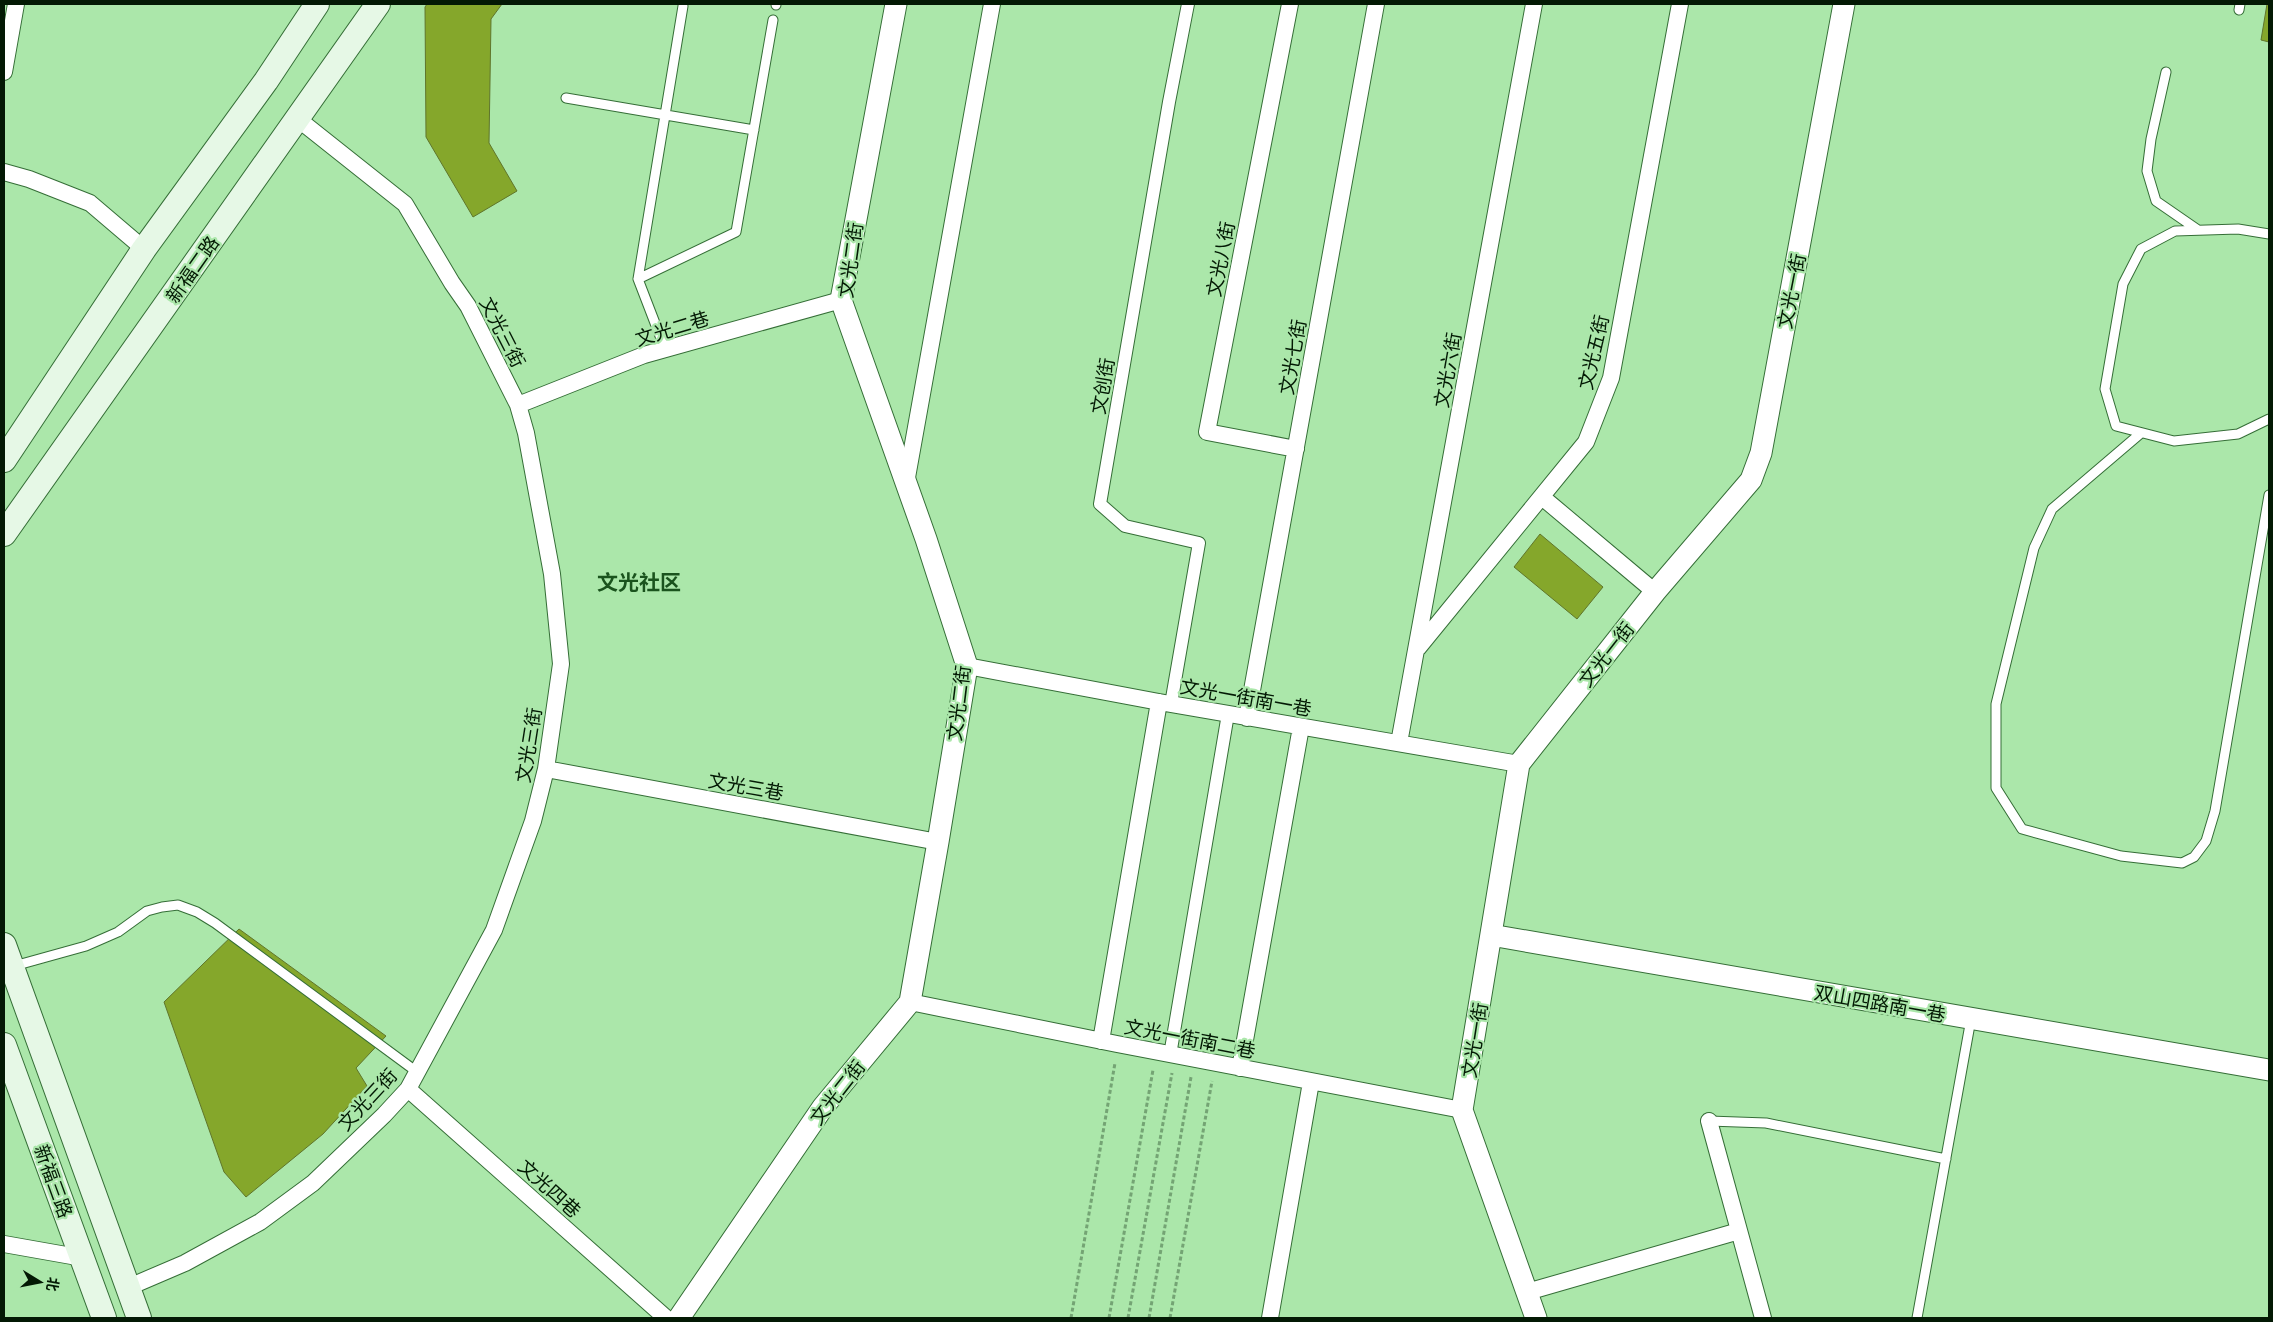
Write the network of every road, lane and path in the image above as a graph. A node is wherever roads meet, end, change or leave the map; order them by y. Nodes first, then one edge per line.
1 (16, 4) edge
2 (317, 4) edge
3 (378, 4) edge
4 (896, 4) edge
5 (992, 4) edge
6 (1188, 4) edge
7 (1290, 4) edge
8 (1376, 4) edge
9 (1534, 4) edge
10 (1680, 4) edge
11 (1844, 4) edge
12 (683, 6) dead end
13 (773, 20) dead end
14 (4, 72) edge
15 (2166, 72) dead end
16 (566, 98) dead end
17 (665, 115) junction
18 (298, 119) junction
19 (754, 130) junction
20 (4, 172) edge
21 (2198, 230) junction
22 (2269, 234) edge
23 (144, 249) junction
24 (638, 278) junction
25 (841, 300) junction
26 (666, 349) junction
27 (518, 406) junction
28 (2269, 419) edge
29 (2141, 432) junction
30 (1296, 449) junction
31 (4, 460) edge
32 (906, 483) junction
33 (2269, 495) edge
34 (1542, 497) junction
35 (4, 534) edge
36 (1655, 592) junction
37 (1416, 650) junction
38 (967, 666) junction
39 (1165, 703) junction
40 (1228, 714) junction
41 (1247, 718) junction
42 (1301, 727) junction
43 (1399, 743) junction
44 (1520, 764) junction
45 (546, 769) junction
46 (938, 842) junction
47 (1491, 935) junction
48 (8, 956) edge
49 (910, 1002) junction
50 (1971, 1019) junction
51 (1101, 1041) junction
52 (4, 1044) edge
53 (1167, 1054) junction
54 (1115, 1058) dead end
55 (1194, 1059) junction
56 (1216, 1064) junction
57 (1240, 1068) junction
58 (2269, 1070) edge
59 (417, 1072) junction
60 (1311, 1082) junction
61 (408, 1089) junction
62 (1462, 1110) junction
63 (1709, 1121) joint
64 (1946, 1159) junction
65 (1739, 1231) junction
66 (4, 1244) edge
67 (82, 1258) junction
68 (129, 1287) junction
69 (1527, 1292) junction
70 (104, 1318) edge
71 (139, 1318) edge
72 (666, 1318) edge
73 (679, 1318) edge
74 (1071, 1318) edge
75 (1109, 1318) edge
76 (1128, 1318) edge
77 (1149, 1318) edge
78 (1170, 1318) edge
79 (1270, 1318) edge
80 (1536, 1318) edge
81 (1763, 1318) edge
82 (1917, 1318) edge

1 - 14 street
2 - 23 main road
3 - 18 main road, 新福二路
4 - 25 street, 文光二街
5 - 32 street
6 - 39 street, 文创街
7 - 30 street, 文光八街
8 - 30 street, 文光七街
9 - 37 street, 文光六街
10 - 34 street, 文光五街
11 - 36 street, 文光一街
12 - 17 lane
13 - 19 lane
15 - 21 lane
16 - 17 lane
17 - 19 lane
17 - 24 lane
18 - 27 street, 文光三街
18 - 35 main road, 新福二路
19 - 24 lane
20 - 23 street
21 - 22 lane
21 - 29 lane
23 - 31 main road
24 - 26 lane
25 - 26 street, 文光二巷
25 - 32 street, 文光二街
26 - 27 street, 文光二巷
27 - 45 street, 文光三街
28 - 29 lane
29 - 33 lane
30 - 41 street, 文光七街
32 - 38 street, 文光二街
34 - 36 street
34 - 37 street, 文光五街
36 - 44 street, 文光一街
37 - 43 street, 文光六街
38 - 39 street, 文光一街南一巷
38 - 46 street, 文光二街
39 - 40 street, 文光一街南一巷
39 - 51 street
40 - 41 street, 文光一街南一巷
40 - 53 street
41 - 42 street, 文光一街南一巷
42 - 43 street, 文光一街南一巷
42 - 57 street
43 - 44 street, 文光一街南一巷
44 - 47 street, 文光一街
45 - 46 street, 文光三巷
45 - 59 street, 文光三街
46 - 49 street, 文光二街
47 - 50 street, 双山四路南一巷
47 - 62 street, 文光一街
48 - 59 lane
48 - 68 main road
49 - 51 street, 文光一街南二巷
49 - 73 street, 文光二街
50 - 58 street, 双山四路南一巷
50 - 64 lane
51 - 53 street, 文光一街南二巷
52 - 67 main road, 新福三路
53 - 55 street, 文光一街南二巷
53 - 75 path
53 - 76 path
54 - 74 path
55 - 56 street, 文光一街南二巷
55 - 77 path
56 - 57 street, 文光一街南二巷
56 - 78 path
57 - 60 street, 文光一街南二巷
59 - 61 street, 文光三街
60 - 62 street, 文光一街南二巷
60 - 79 street
61 - 68 street, 文光三街
61 - 72 street, 文光四巷
62 - 69 street, 文光一街
63 - 64 lane
63 - 65 street
64 - 82 lane
65 - 69 street
65 - 81 street
66 - 67 street
67 - 70 main road, 新福三路
68 - 71 main road
69 - 80 street, 文光一街

